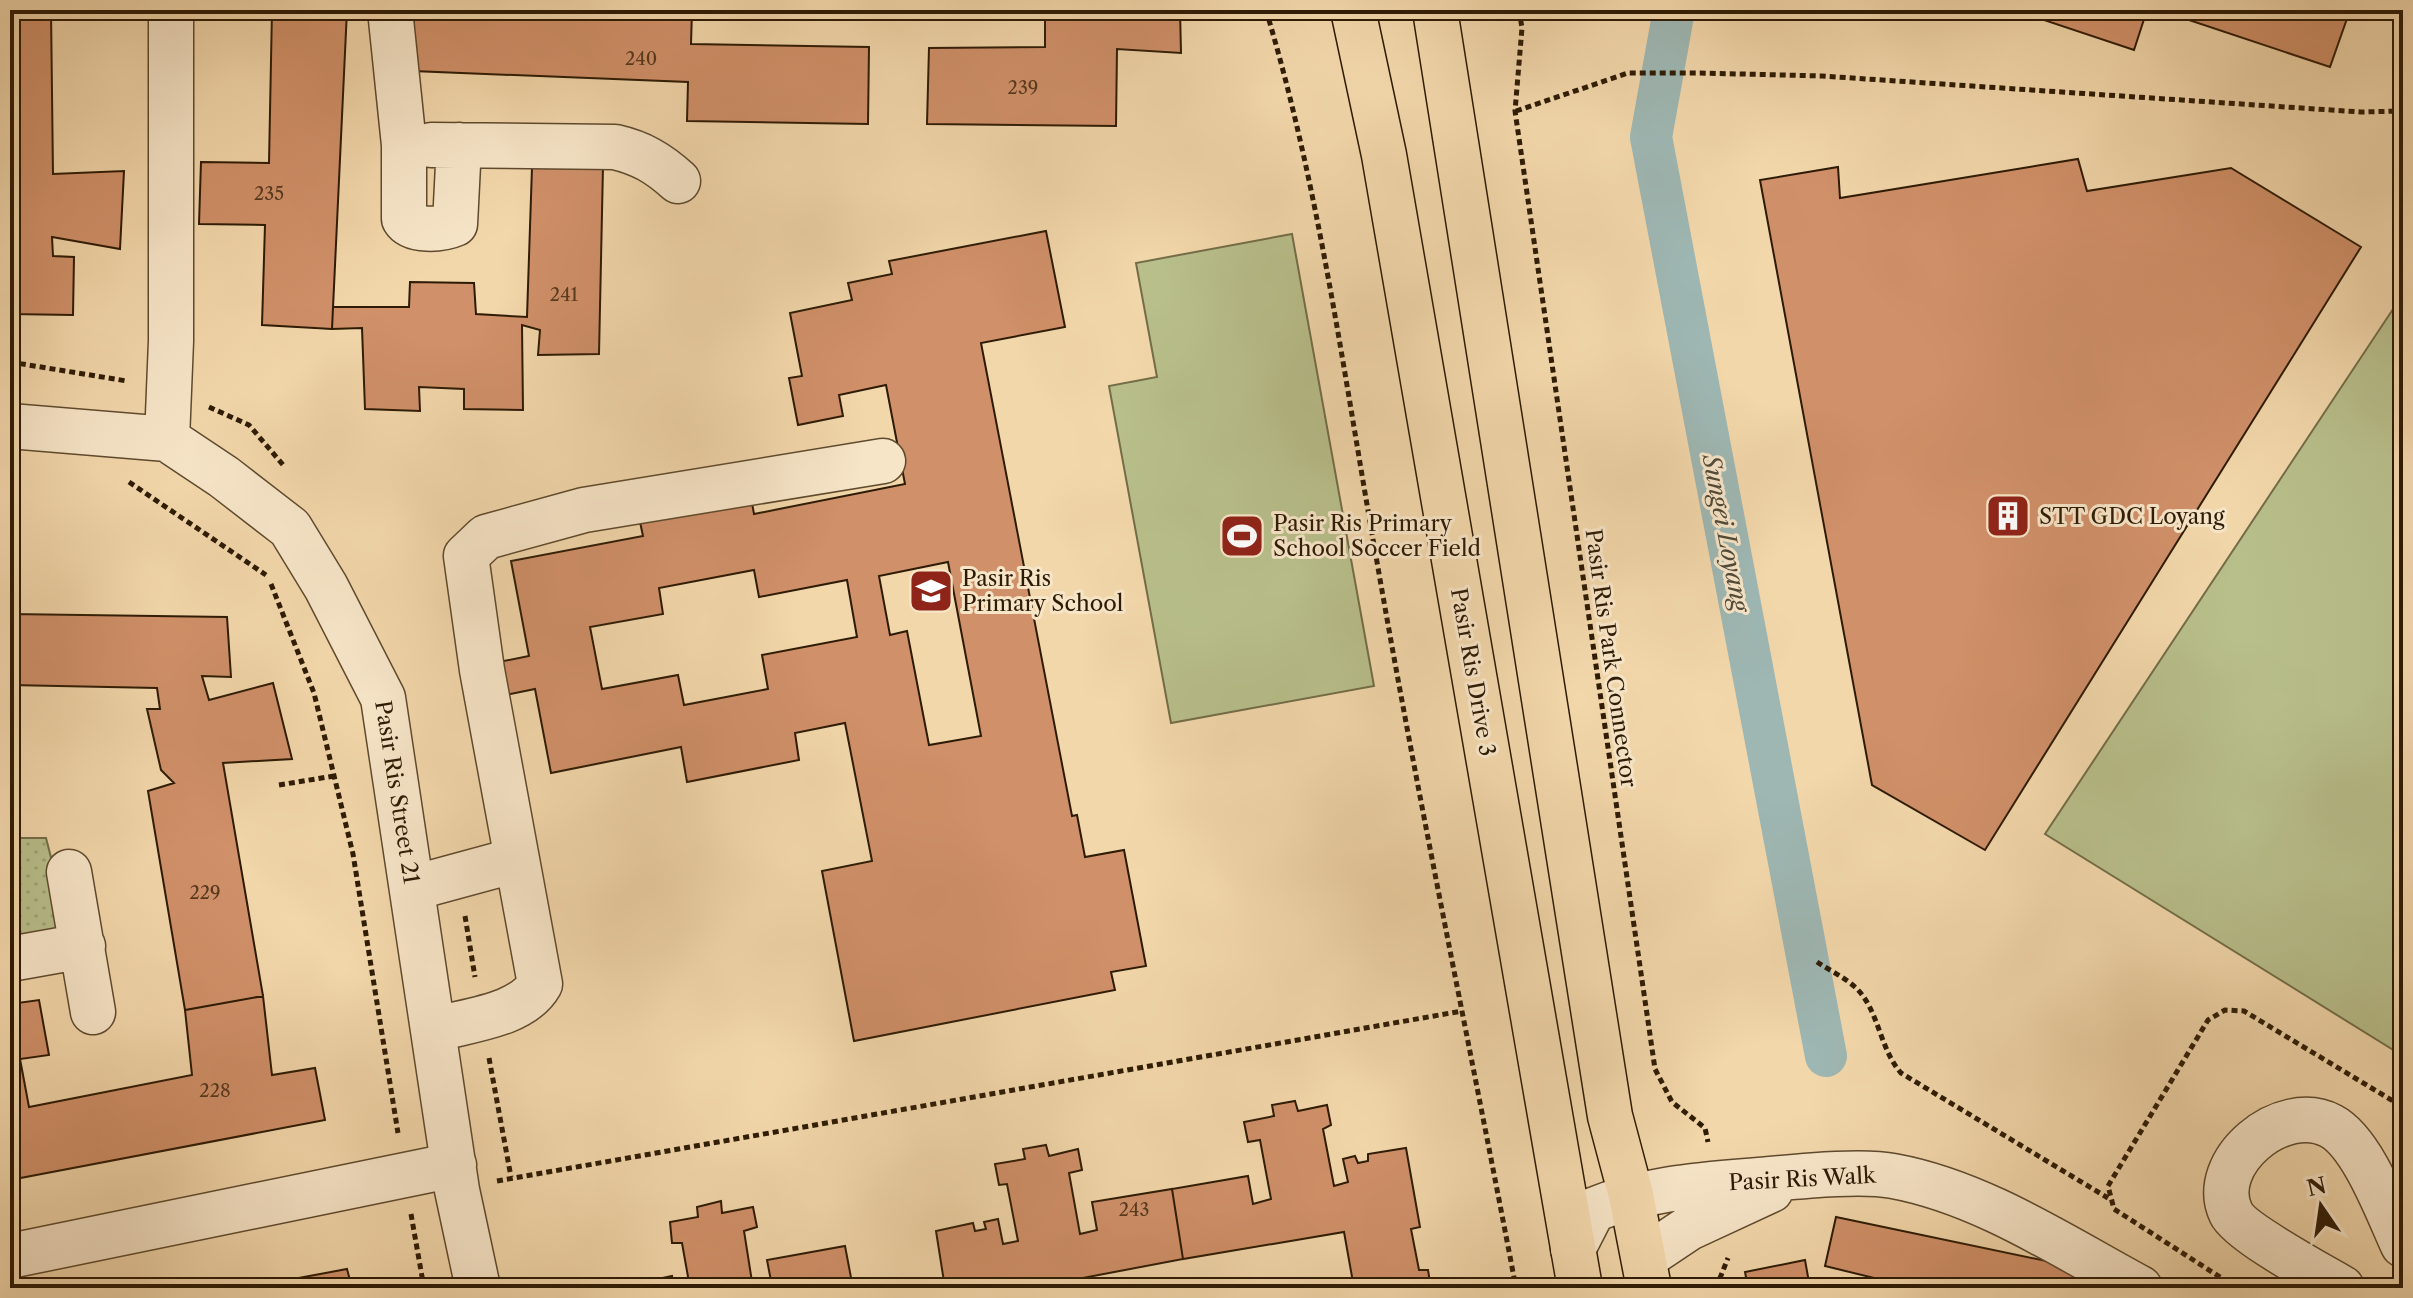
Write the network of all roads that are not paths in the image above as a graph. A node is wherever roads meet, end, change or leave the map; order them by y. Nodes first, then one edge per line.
1 (171, 10) edge
2 (390, 10) edge
3 (1353, 10) edge
4 (1435, 10) edge
5 (404, 145) junction
6 (459, 145) junction
7 (678, 181) dead end
8 (10, 426) edge
9 (167, 439) junction
10 (883, 461) dead end
11 (516, 860) junction
12 (69, 872) dead end
13 (413, 888) junction
14 (83, 946) junction
15 (10, 959) edge
16 (93, 1012) dead end
17 (433, 1030) junction
18 (455, 1177) junction
19 (1631, 1195) junction
20 (1719, 1198) junction
21 (2403, 1245) edge
22 (10, 1256) edge
23 (1577, 1268) edge
24 (1646, 1273) edge
25 (478, 1288) edge
26 (2140, 1288) edge
27 (2342, 1288) edge

1 - 9 street
2 - 5 street
3 - 23 main road, Pasir Ris Drive 3
4 - 19 main road
5 - 6 street
5 - 6 street
6 - 7 street
8 - 9 street, Pasir Ris Street 21
9 - 13 street, Pasir Ris Street 21
10 - 11 street
11 - 13 street
11 - 17 street
12 - 14 street
13 - 17 street, Pasir Ris Street 21
14 - 15 street
14 - 16 street
17 - 18 street, Pasir Ris Street 21
18 - 22 street
18 - 25 street, Pasir Ris Street 21
19 - 20 street, Pasir Ris Walk
19 - 23 street, Pasir Ris Walk
19 - 24 main road
20 - 24 street
20 - 26 street, Pasir Ris Walk
21 - 27 street

